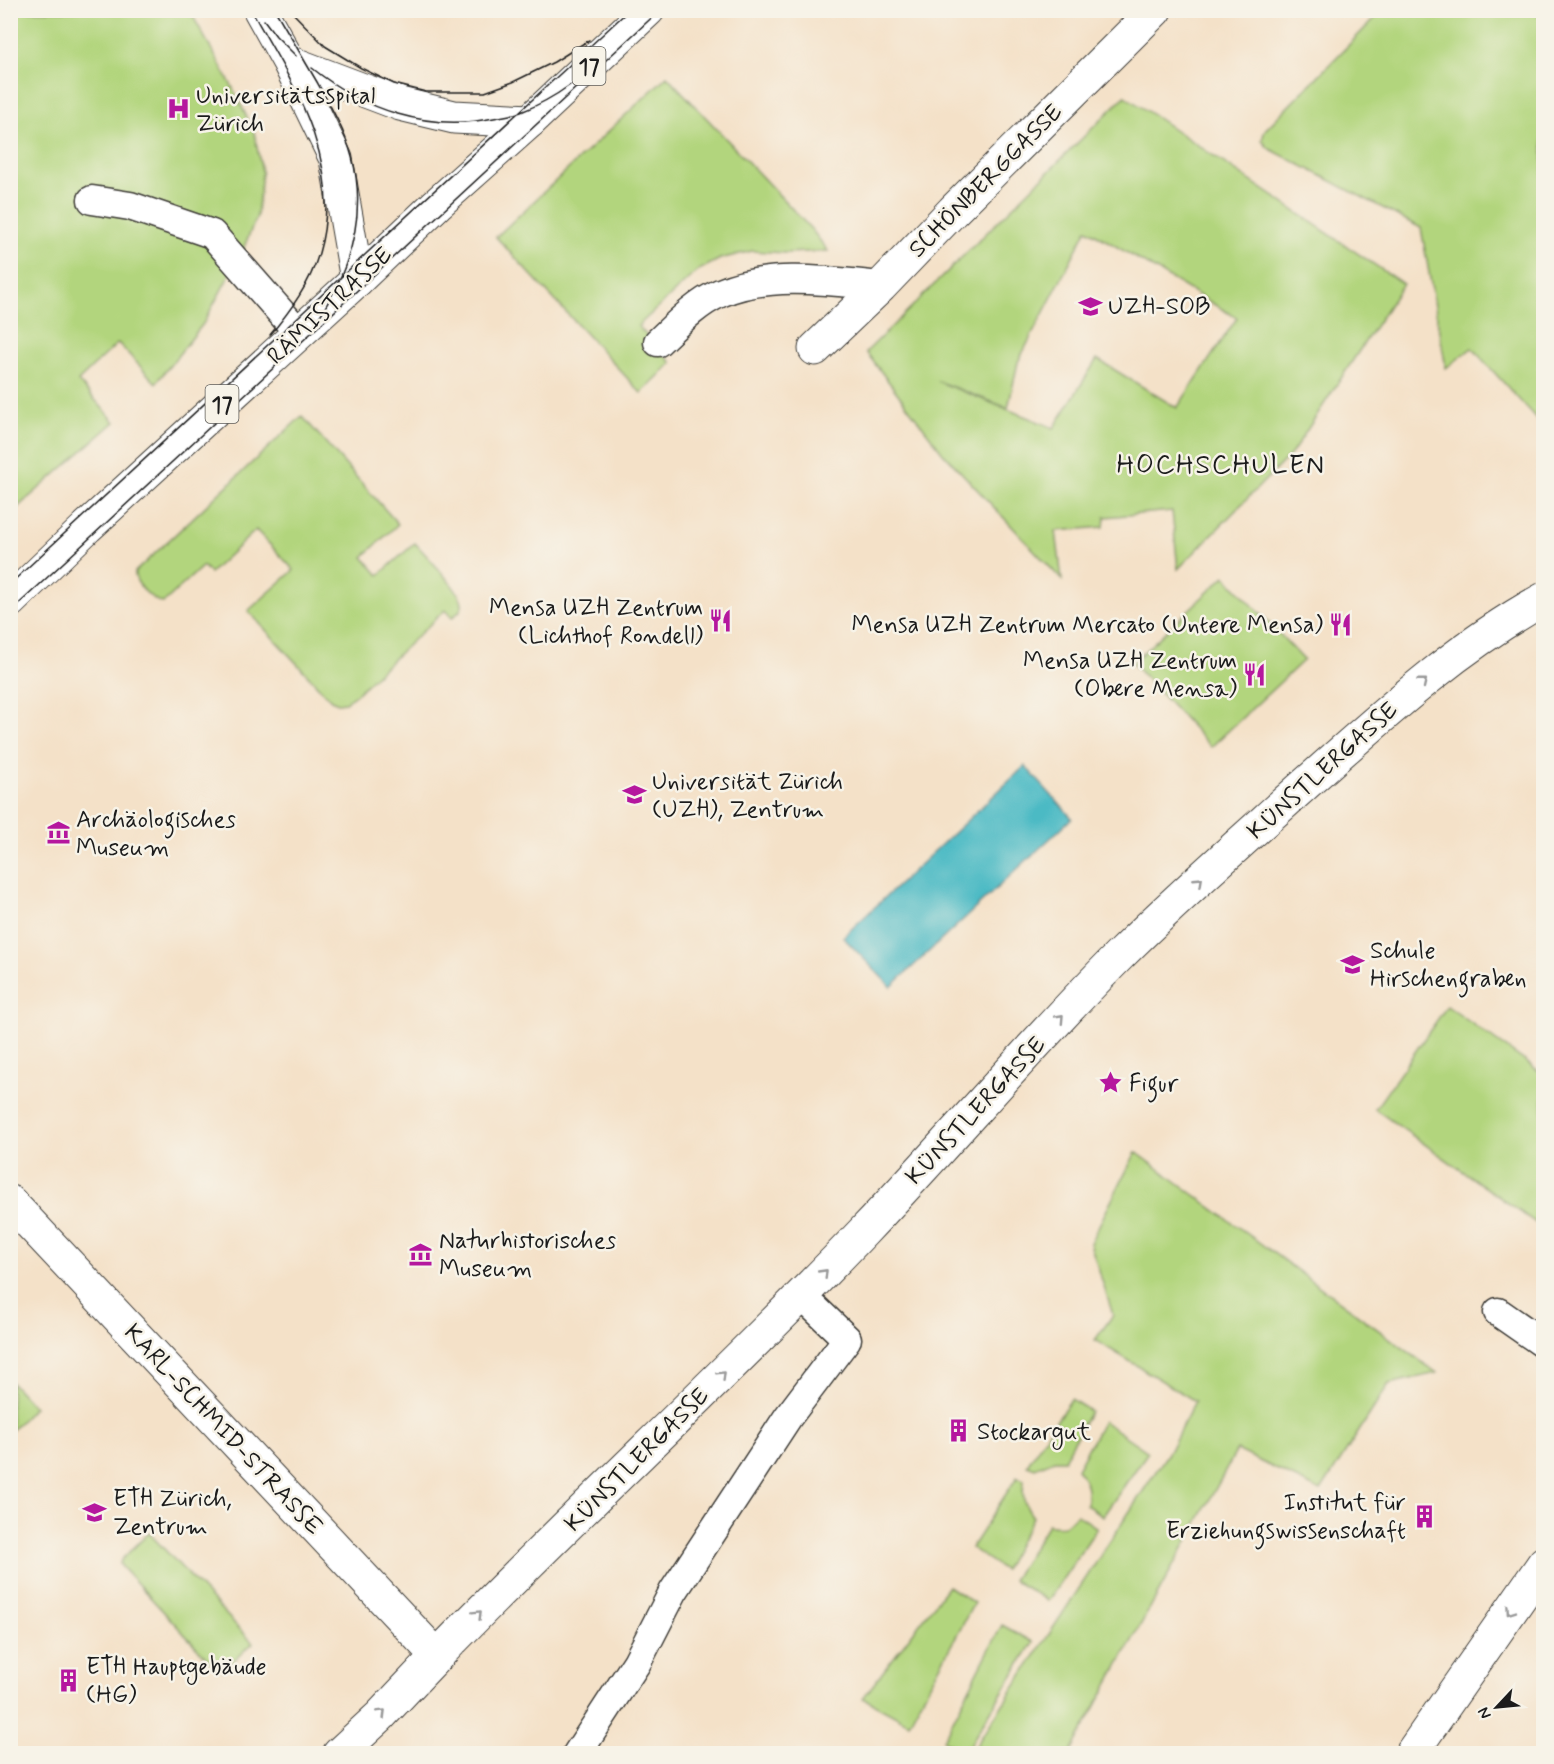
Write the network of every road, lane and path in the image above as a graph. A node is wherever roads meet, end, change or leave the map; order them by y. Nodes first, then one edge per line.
1 (260, 10) edge
2 (648, 10) edge
3 (1155, 10) edge
4 (290, 62) junction
5 (530, 121) junction
6 (92, 200) dead end
7 (357, 280) junction
8 (881, 286) junction
9 (299, 333) junction
10 (658, 342) dead end
11 (815, 349) dead end
12 (1544, 599) edge
13 (10, 601) edge
14 (10, 1202) edge
15 (801, 1295) junction
16 (1498, 1312) dead end
17 (1544, 1344) edge
18 (1544, 1563) edge
19 (437, 1656) junction
20 (339, 1754) edge
21 (577, 1754) edge
22 (1411, 1754) edge

1 - 4 street
2 - 5 street, RÄMISTRASSE / 17
3 - 8 street, SCHÖNBERGGASSE
4 - 5 street
4 - 7 street
5 - 7 street, RÄMISTRASSE / 17
6 - 9 lane
7 - 9 street, RÄMISTRASSE / 17
8 - 10 lane
8 - 11 street, SCHÖNBERGGASSE
9 - 13 street, RÄMISTRASSE / 17
15 -> 12 street, KÜNSTLERGASSE
14 - 19 street, KARL-SCHMID-STRASSE
19 -> 15 street, KÜNSTLERGASSE
15 - 21 lane
16 - 17 lane
18 -> 22 street
20 -> 19 street, KÜNSTLERGASSE

